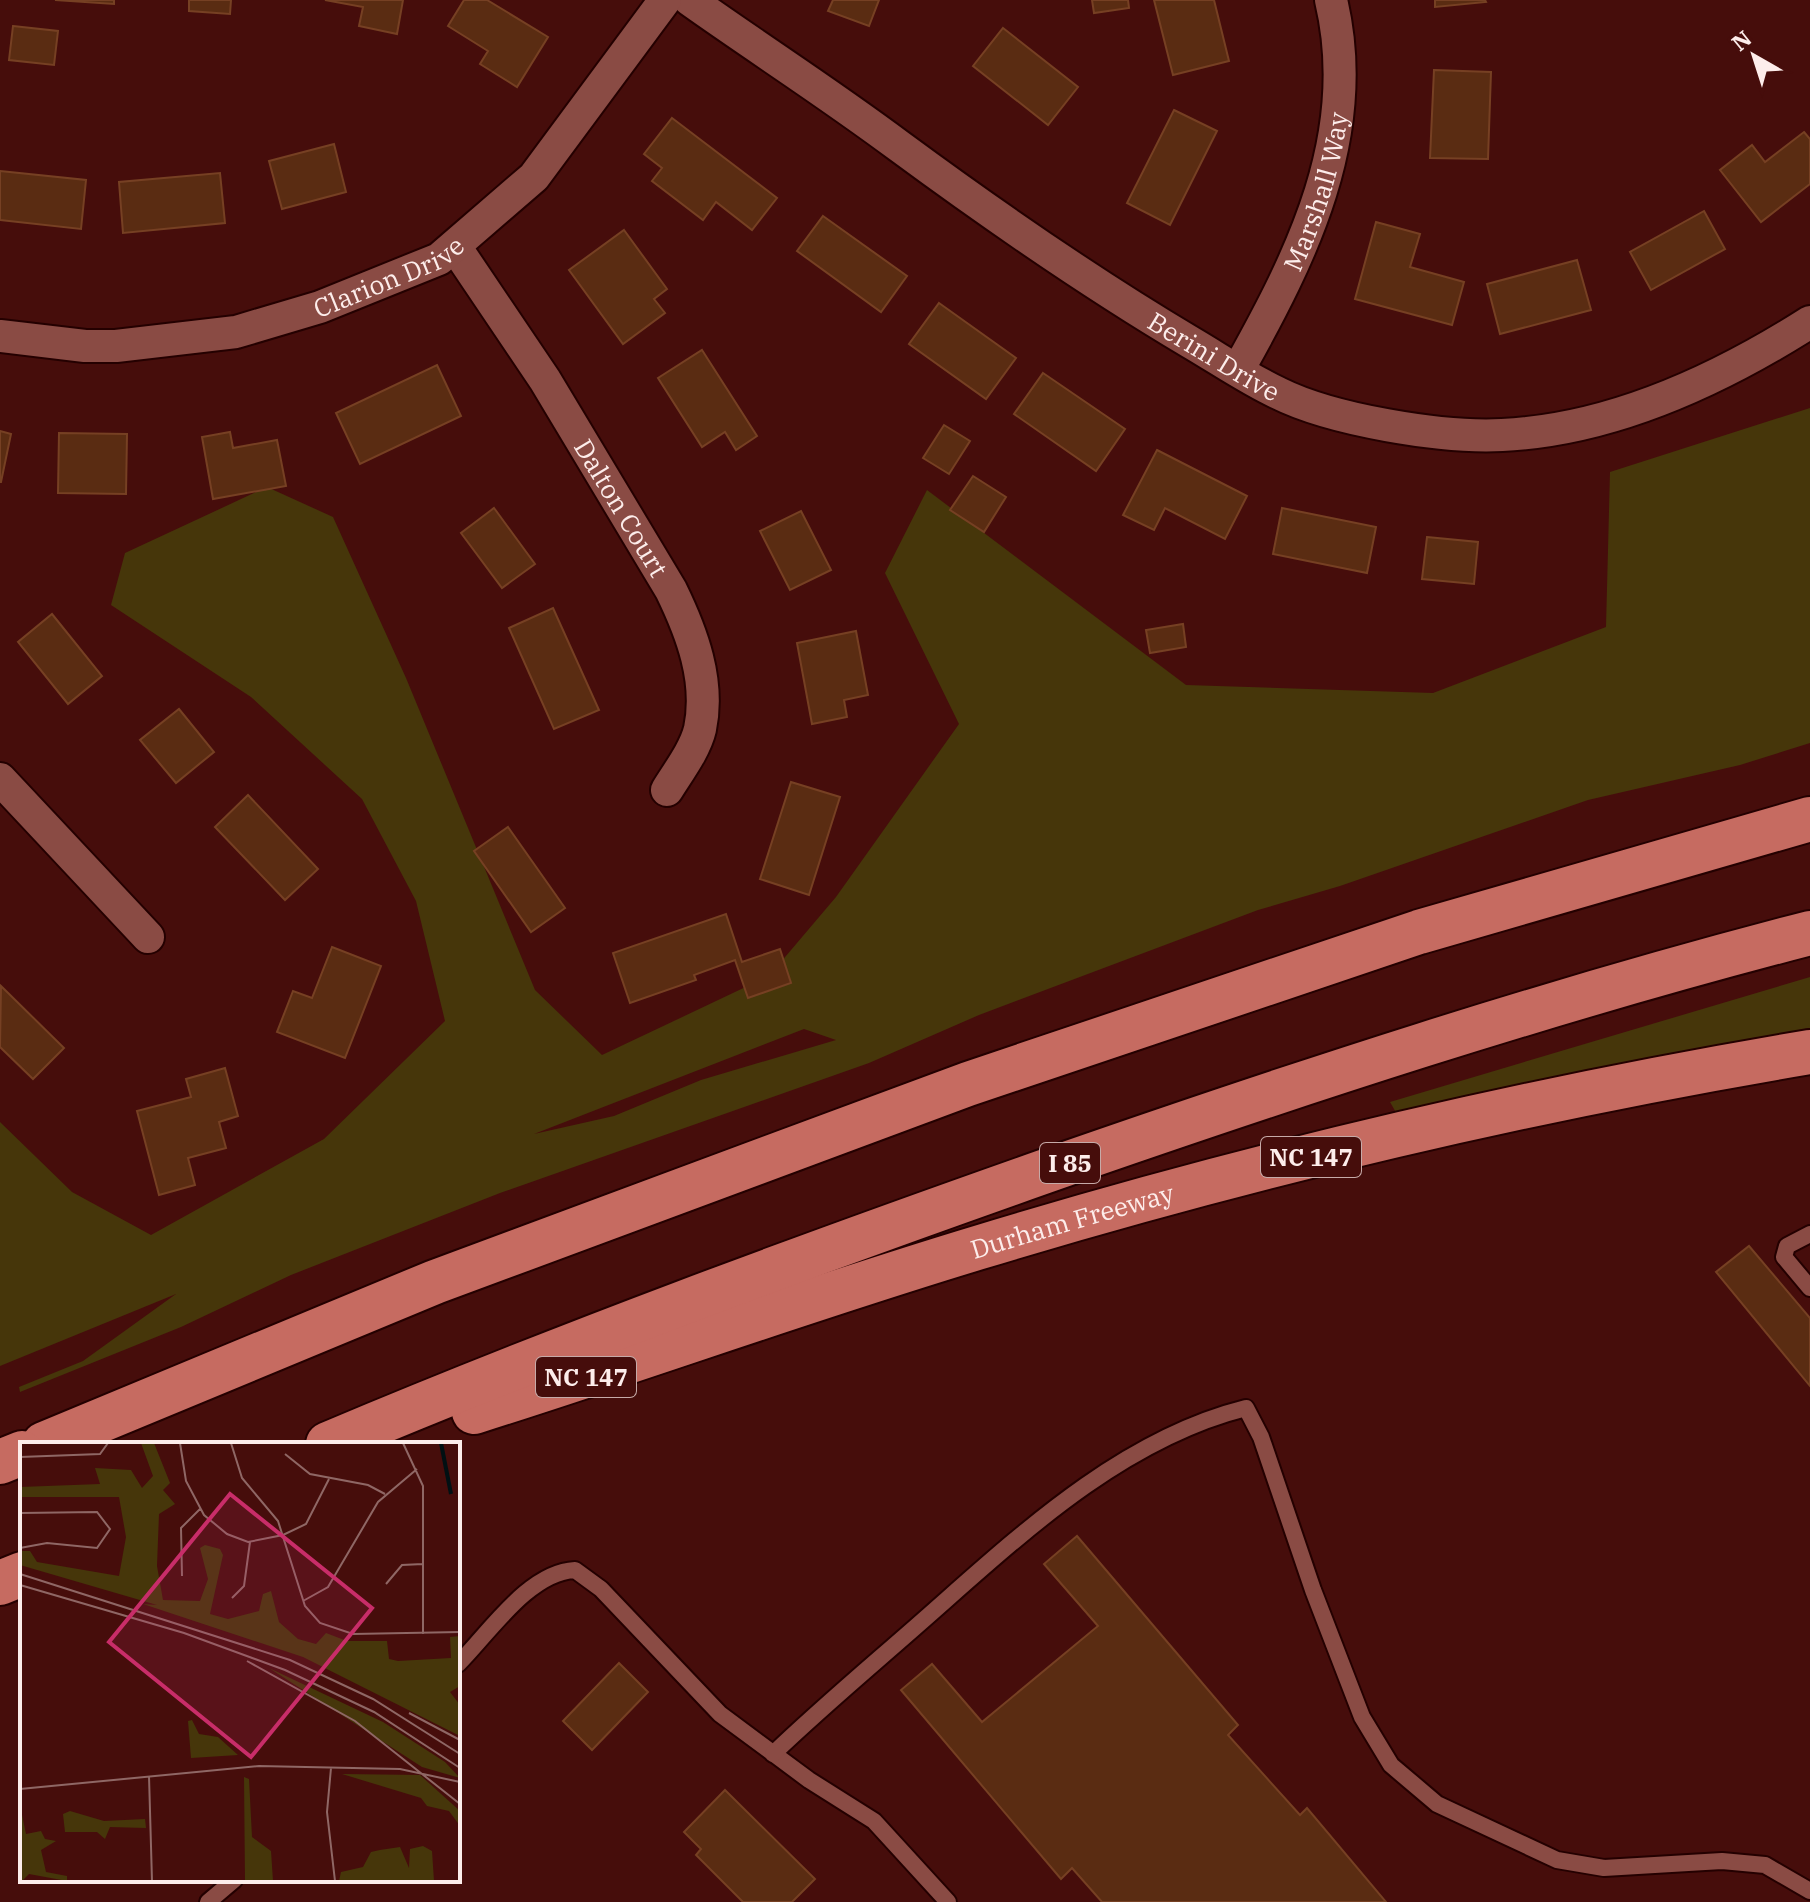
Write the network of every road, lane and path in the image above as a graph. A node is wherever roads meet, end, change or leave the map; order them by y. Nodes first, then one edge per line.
1 (665, 0) edge
2 (690, 0) edge
3 (1331, 0) edge
4 (456, 248) junction
5 (1810, 322) edge
6 (0, 336) edge
7 (1238, 370) junction
8 (0, 779) edge
9 (667, 790) dead end
10 (1810, 819) edge
11 (1810, 933) edge
12 (148, 937) dead end
13 (1810, 1052) edge
14 (1810, 1234) edge
15 (1810, 1288) edge
16 (337, 1440) edge
17 (49, 1442) edge
18 (20, 1454) edge
19 (0, 1462) edge
20 (20, 1575) edge
21 (0, 1583) edge
22 (460, 1662) edge
23 (773, 1754) junction
24 (232, 1882) edge
25 (1810, 1891) edge
26 (208, 1902) edge
27 (948, 1902) edge

1 - 4 street, Clarion Drive
2 - 7 street, Berini Drive
3 - 7 street, Marshall Way
4 - 6 street, Clarion Drive
4 - 9 street, Dalton Court
5 - 7 street, Berini Drive
8 - 12 street
10 - 17 highway
11 - 16 highway, I 85
13 - 16 highway, Durham Freeway / NC 147
14 - 15 lane
18 - 19 highway
20 - 21 highway
22 - 23 lane
23 - 25 lane
23 - 27 lane
24 - 26 lane

